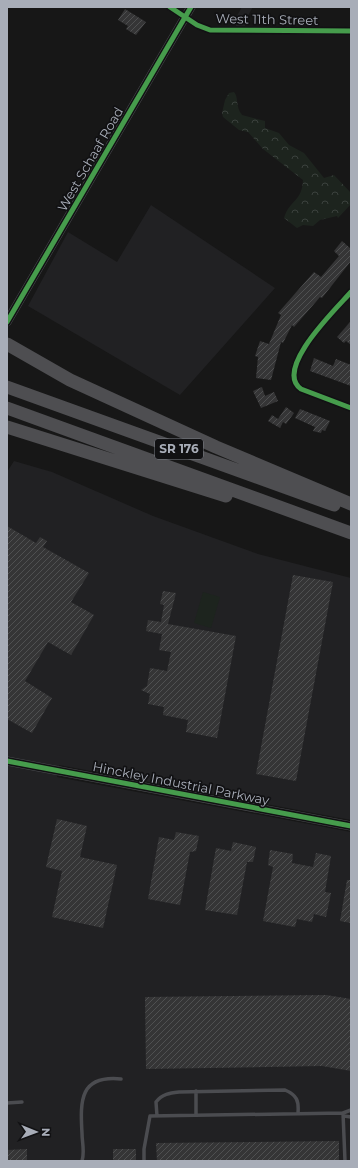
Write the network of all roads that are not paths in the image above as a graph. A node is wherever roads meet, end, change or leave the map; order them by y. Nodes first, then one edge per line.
1 (170, 7) edge
2 (191, 7) edge
3 (185, 17) junction
4 (351, 31) edge
5 (351, 292) edge
6 (7, 322) edge
7 (7, 335) edge
8 (7, 344) edge
9 (7, 386) edge
10 (112, 399) junction
11 (7, 408) edge
12 (351, 408) edge
13 (7, 427) edge
14 (351, 504) edge
15 (351, 511) edge
16 (301, 516) junction
17 (351, 533) edge
18 (7, 761) edge
19 (351, 826) edge
20 (121, 1079) dead end
21 (196, 1091) junction
22 (7, 1102) edge
23 (22, 1102) dead end
24 (351, 1110) edge
25 (298, 1113) junction
26 (196, 1115) junction
27 (344, 1115) junction
28 (157, 1116) junction
29 (351, 1117) edge
30 (82, 1161) edge
31 (144, 1161) edge
32 (344, 1161) edge

1 - 3 street, West 11th Street
2 - 3 street, West Schaaf Road
3 - 4 street, West 11th Street
3 - 6 street, West Schaaf Road
5 - 12 street
7 - 10 highway
8 - 10 highway
9 - 15 highway, SR 176
10 - 14 highway
11 - 16 highway, SR 176
13 - 16 highway
16 - 17 highway, SR 176
18 - 19 street, Hinckley Industrial Parkway
20 - 30 lane
21 - 25 lane
21 - 26 lane
21 - 28 lane
22 - 23 lane
24 - 27 lane
25 - 26 lane
25 - 27 lane
26 - 28 lane
27 - 29 lane
27 - 32 lane
28 - 31 lane

